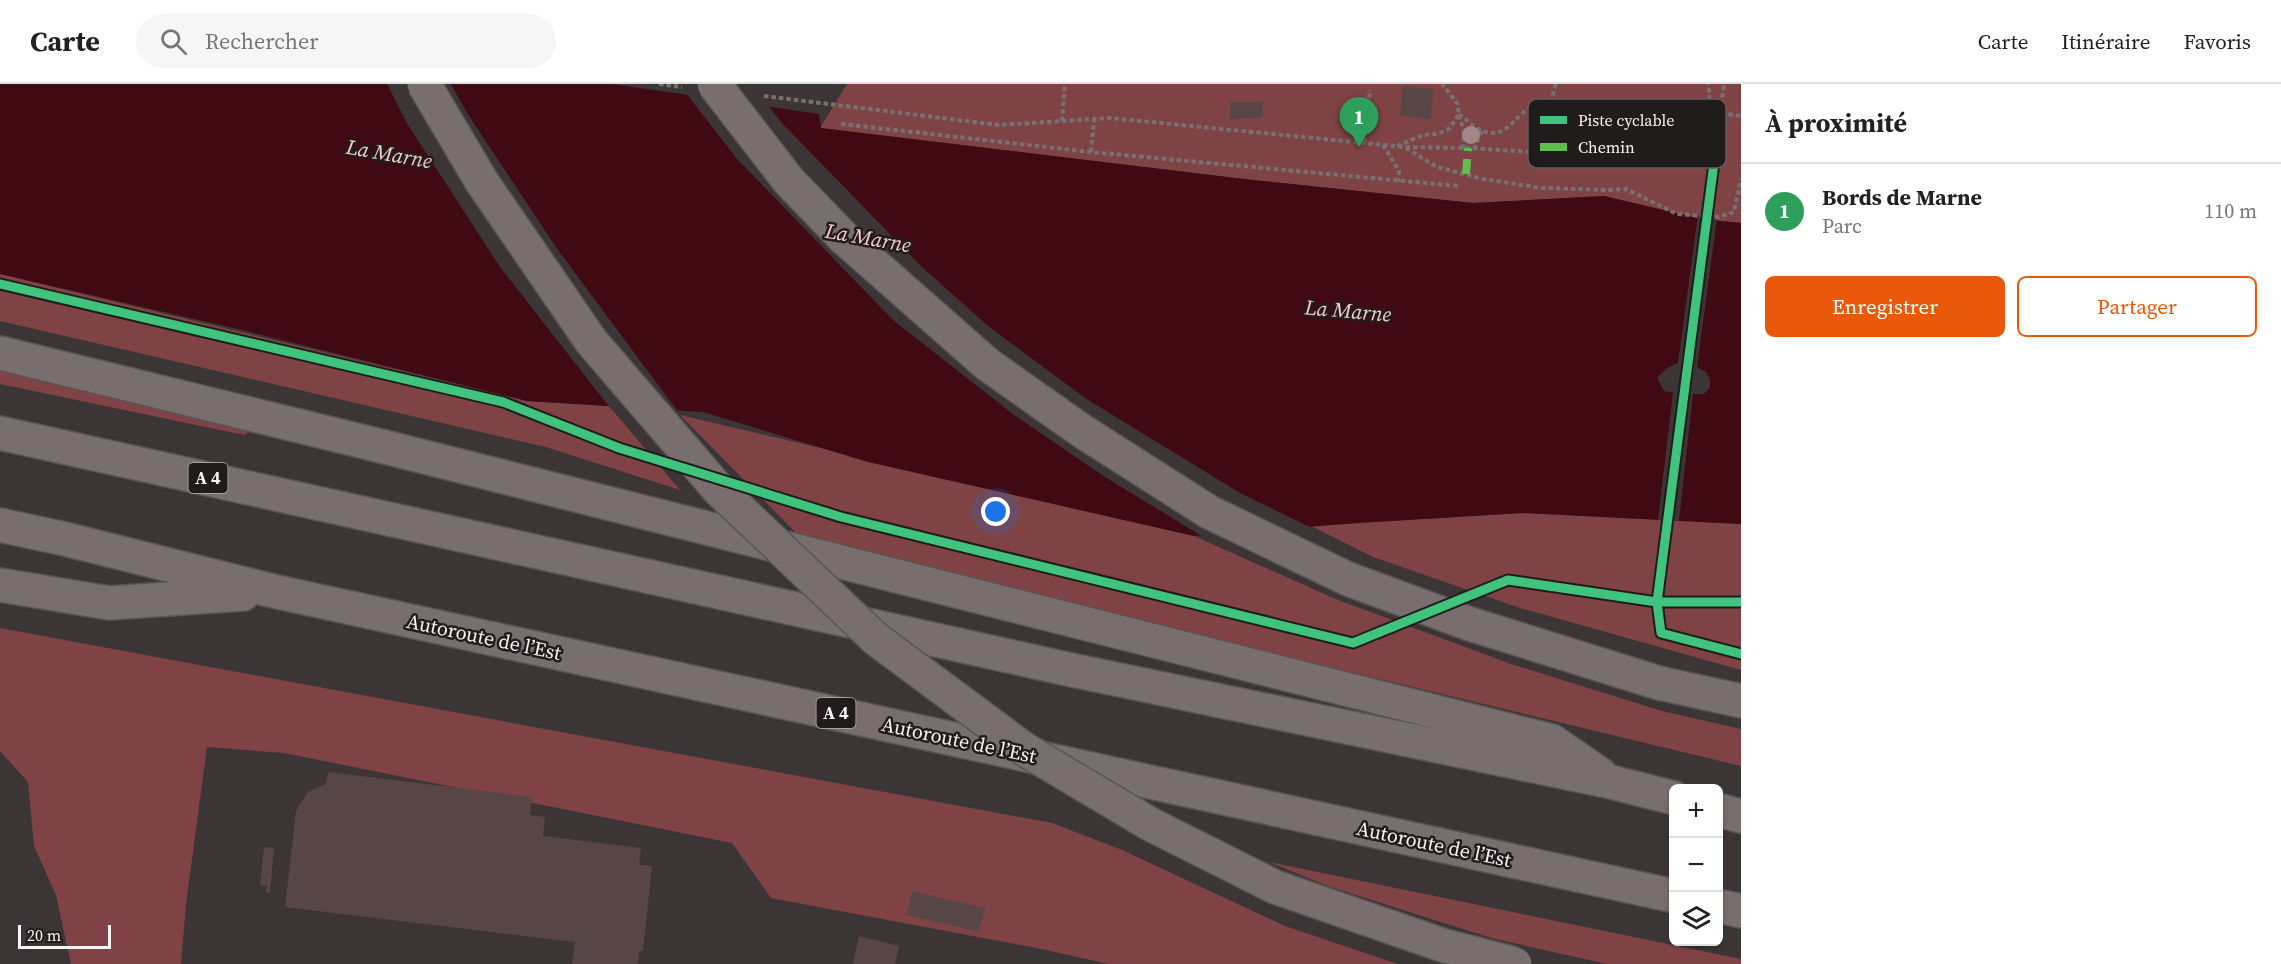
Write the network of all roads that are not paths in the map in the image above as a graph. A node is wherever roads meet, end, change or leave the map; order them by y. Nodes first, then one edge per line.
1 (424, 84) edge
2 (704, 86) edge
3 (0, 353) edge
4 (0, 433) edge
5 (0, 525) edge
6 (0, 585) edge
7 (273, 591) junction
8 (1741, 701) edge
9 (1611, 782) junction
10 (1669, 797) edge
11 (1723, 811) edge
12 (1741, 816) edge
13 (1669, 895) edge
14 (1723, 907) edge
15 (1741, 911) edge
16 (1515, 964) edge

1 - 16 highway, bridge
2 - 8 highway, bridge
3 - 9 highway
4 - 9 highway, A 4
5 - 7 highway, Autoroute de l’Est / A 4
6 - 7 highway
7 - 13 highway, Autoroute de l’Est / A 4
9 - 10 highway, A 4
11 - 12 highway
14 - 15 highway

